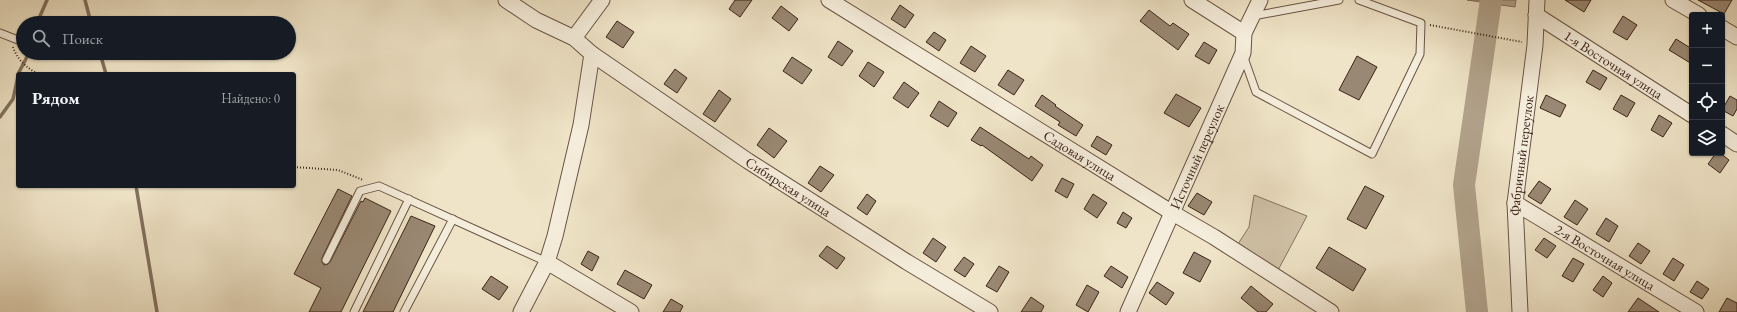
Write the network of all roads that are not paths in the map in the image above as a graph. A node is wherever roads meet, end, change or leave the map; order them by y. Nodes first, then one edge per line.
1 (506, 0) edge
2 (602, 0) edge
3 (829, 0) edge
4 (1192, 0) edge
5 (1260, 0) edge
6 (1339, 0) edge
7 (1359, 0) edge
8 (1673, 0) edge
9 (1536, 7) edge
10 (1694, 12) edge
11 (1252, 16) junction
12 (1725, 30) edge
13 (0, 33) edge
14 (1244, 33) junction
15 (1737, 37) edge
16 (574, 38) junction
17 (16, 39) edge
18 (1243, 53) junction
19 (592, 54) junction
20 (1689, 113) edge
21 (1725, 136) edge
22 (1737, 144) edge
23 (409, 199) junction
24 (1515, 203) junction
25 (1171, 212) junction
26 (453, 219) junction
27 (326, 260) dead end
28 (547, 262) junction
29 (354, 312) edge
30 (404, 312) edge
31 (521, 312) edge
32 (631, 312) edge
33 (990, 312) edge
34 (1128, 312) edge
35 (1331, 312) edge
36 (1520, 312) edge
37 (1696, 312) edge

1 - 16 street, Сибирская улица
2 - 16 street
3 - 25 street, Садовая улица
4 - 14 street
5 - 11 street, Источный переулок
6 - 11 lane
7 - 18 lane
8 - 10 street
9 - 20 street, 1-я Восточная улица
9 - 24 street, Фабричный переулок
11 - 14 street, Источный переулок
12 - 15 street
13 - 17 lane
14 - 18 street, Источный переулок
16 - 19 street, Сибирская улица
18 - 25 street, Источный переулок
19 - 28 street
19 - 33 street, Сибирская улица
21 - 22 street
23 - 26 lane
23 - 27 lane
23 - 29 lane
24 - 36 street, Фабричный переулок
24 - 37 street, 2-я Восточная улица
25 - 34 street, Источный переулок
25 - 35 street, Садовая улица
26 - 28 lane
26 - 30 lane
28 - 31 street
28 - 32 street

